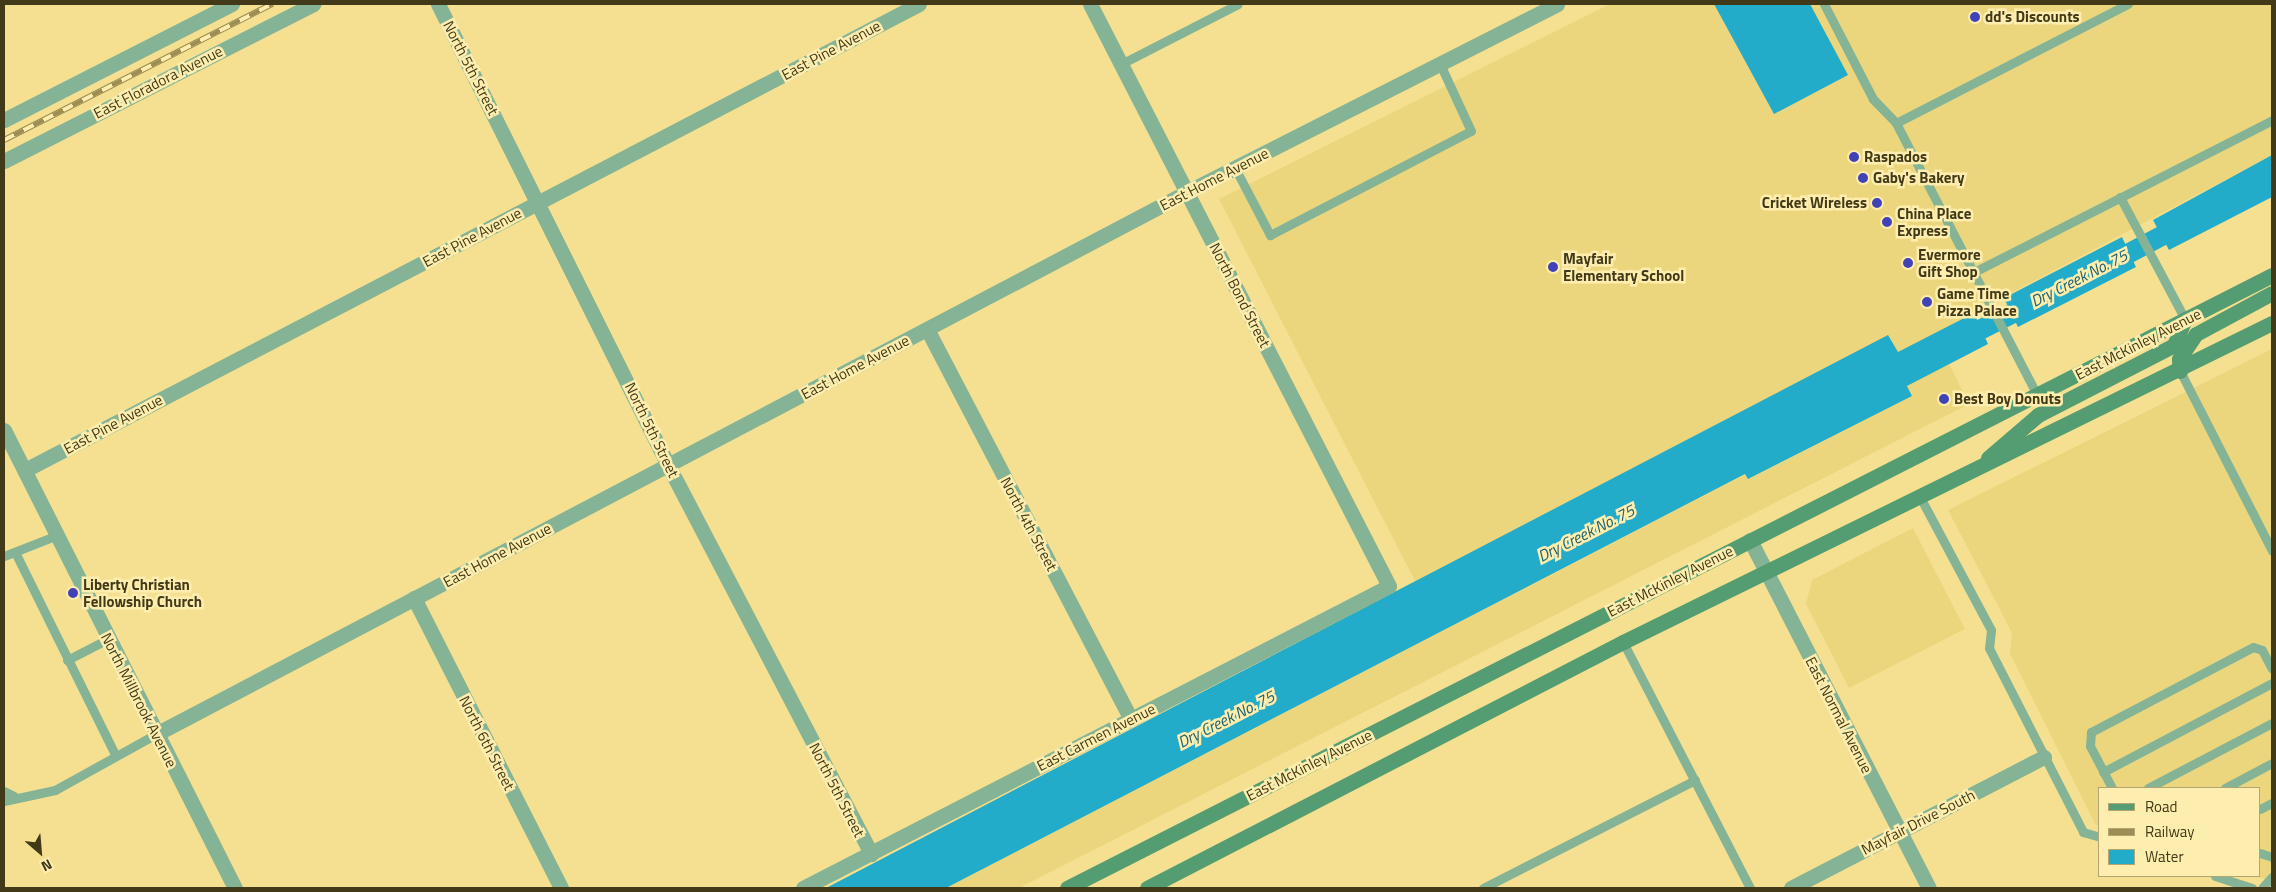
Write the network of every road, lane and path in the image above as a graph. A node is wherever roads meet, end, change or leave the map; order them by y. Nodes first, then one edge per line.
1 (232, 4) edge
2 (313, 4) edge
3 (438, 4) edge
4 (919, 4) edge
5 (1090, 4) edge
6 (1238, 4) edge
7 (1557, 4) edge
8 (1824, 4) edge
9 (2128, 4) edge
10 (1121, 64) junction
11 (1440, 64) junction
12 (4, 120) edge
13 (2272, 120) edge
14 (1896, 123) junction
15 (4, 161) edge
16 (1235, 168) junction
17 (1187, 192) junction
18 (2120, 197) junction
19 (539, 201) junction
20 (1974, 272) junction
21 (2272, 275) edge
22 (2272, 293) edge
23 (2185, 320) junction
24 (2272, 323) edge
25 (927, 329) junction
26 (2180, 371) junction
27 (2037, 395) junction
28 (4, 430) edge
29 (668, 465) junction
30 (25, 470) junction
31 (1972, 472) junction
32 (1920, 497) junction
33 (55, 536) junction
34 (1750, 540) junction
35 (2272, 551) edge
36 (15, 552) junction
37 (4, 556) edge
38 (1767, 573) junction
39 (1389, 586) joint
40 (414, 598) junction
41 (108, 639) junction
42 (1623, 642) junction
43 (67, 660) junction
44 (2272, 669) edge
45 (2272, 683) edge
46 (1131, 719) junction
47 (2272, 723) edge
48 (156, 734) junction
49 (114, 754) junction
50 (2044, 757) junction
51 (2272, 764) edge
52 (2103, 772) junction
53 (1695, 780) junction
54 (2111, 787) edge
55 (2150, 787) edge
56 (2227, 787) edge
57 (4, 790) edge
58 (14, 796) junction
59 (4, 801) edge
60 (2272, 803) edge
61 (2261, 809) edge
62 (1898, 832) junction
63 (2098, 836) edge
64 (870, 854) junction
65 (2218, 877) edge
66 (2272, 877) edge
67 (235, 888) edge
68 (561, 888) edge
69 (803, 888) edge
70 (1067, 888) edge
71 (1147, 888) edge
72 (1483, 888) edge
73 (1750, 888) edge
74 (1792, 888) edge
75 (1929, 888) edge
76 (2252, 888) edge
77 (2262, 888) edge

1 - 12 street
2 - 15 street, East Floradora Avenue
3 - 19 street, North 5th Street
4 - 19 street, East Pine Avenue
5 - 10 street, North Bond Street
6 - 10 lane
7 - 11 street, East Home Avenue
8 - 14 lane
9 - 14 lane
10 - 17 street, North Bond Street
11 - 16 street, East Home Avenue
11 - 16 lane
13 - 18 lane
14 - 20 lane
16 - 17 street, East Home Avenue
17 - 25 street, East Home Avenue
17 - 39 street, North Bond Street
18 - 20 lane
18 - 23 lane
19 - 29 street, North 5th Street
19 - 30 street, East Pine Avenue
20 - 27 lane
21 - 23 main road, East McKinley Avenue
22 - 26 main road
23 - 27 main road, East McKinley Avenue
23 - 31 main road
24 - 26 main road
25 - 29 street, East Home Avenue
25 - 46 street, North 4th Street
26 - 31 main road
26 - 35 lane
27 - 34 main road, East McKinley Avenue
28 - 30 street, North Millbrook Avenue
29 - 40 street, East Home Avenue
29 - 64 street, North 5th Street
30 - 33 street, North Millbrook Avenue
31 - 32 main road
32 - 38 main road
32 - 50 lane
33 - 36 lane
33 - 41 street, North Millbrook Avenue
34 - 38 street, East Normal Avenue
34 - 70 main road, East McKinley Avenue
36 - 37 lane
36 - 43 lane
38 - 42 main road
38 - 62 street, East Normal Avenue
39 - 46 street, East Carmen Avenue
40 - 48 street, East Home Avenue
40 - 68 street, North 6th Street
41 - 43 lane
41 - 48 street, North Millbrook Avenue
42 - 53 lane
42 - 71 main road
43 - 49 lane
44 - 52 lane
45 - 52 lane
46 - 64 street, East Carmen Avenue
47 - 55 lane
48 - 49 lane
48 - 67 street, North Millbrook Avenue
49 - 58 lane
50 - 62 street, Mayfair Drive South
50 - 63 lane
51 - 56 lane
52 - 54 lane
53 - 72 lane
53 - 73 lane
57 - 58 lane
58 - 59 lane
60 - 61 lane
62 - 74 street, Mayfair Drive South
62 - 75 street, East Normal Avenue
64 - 69 street, East Carmen Avenue
65 - 76 lane
66 - 77 lane

